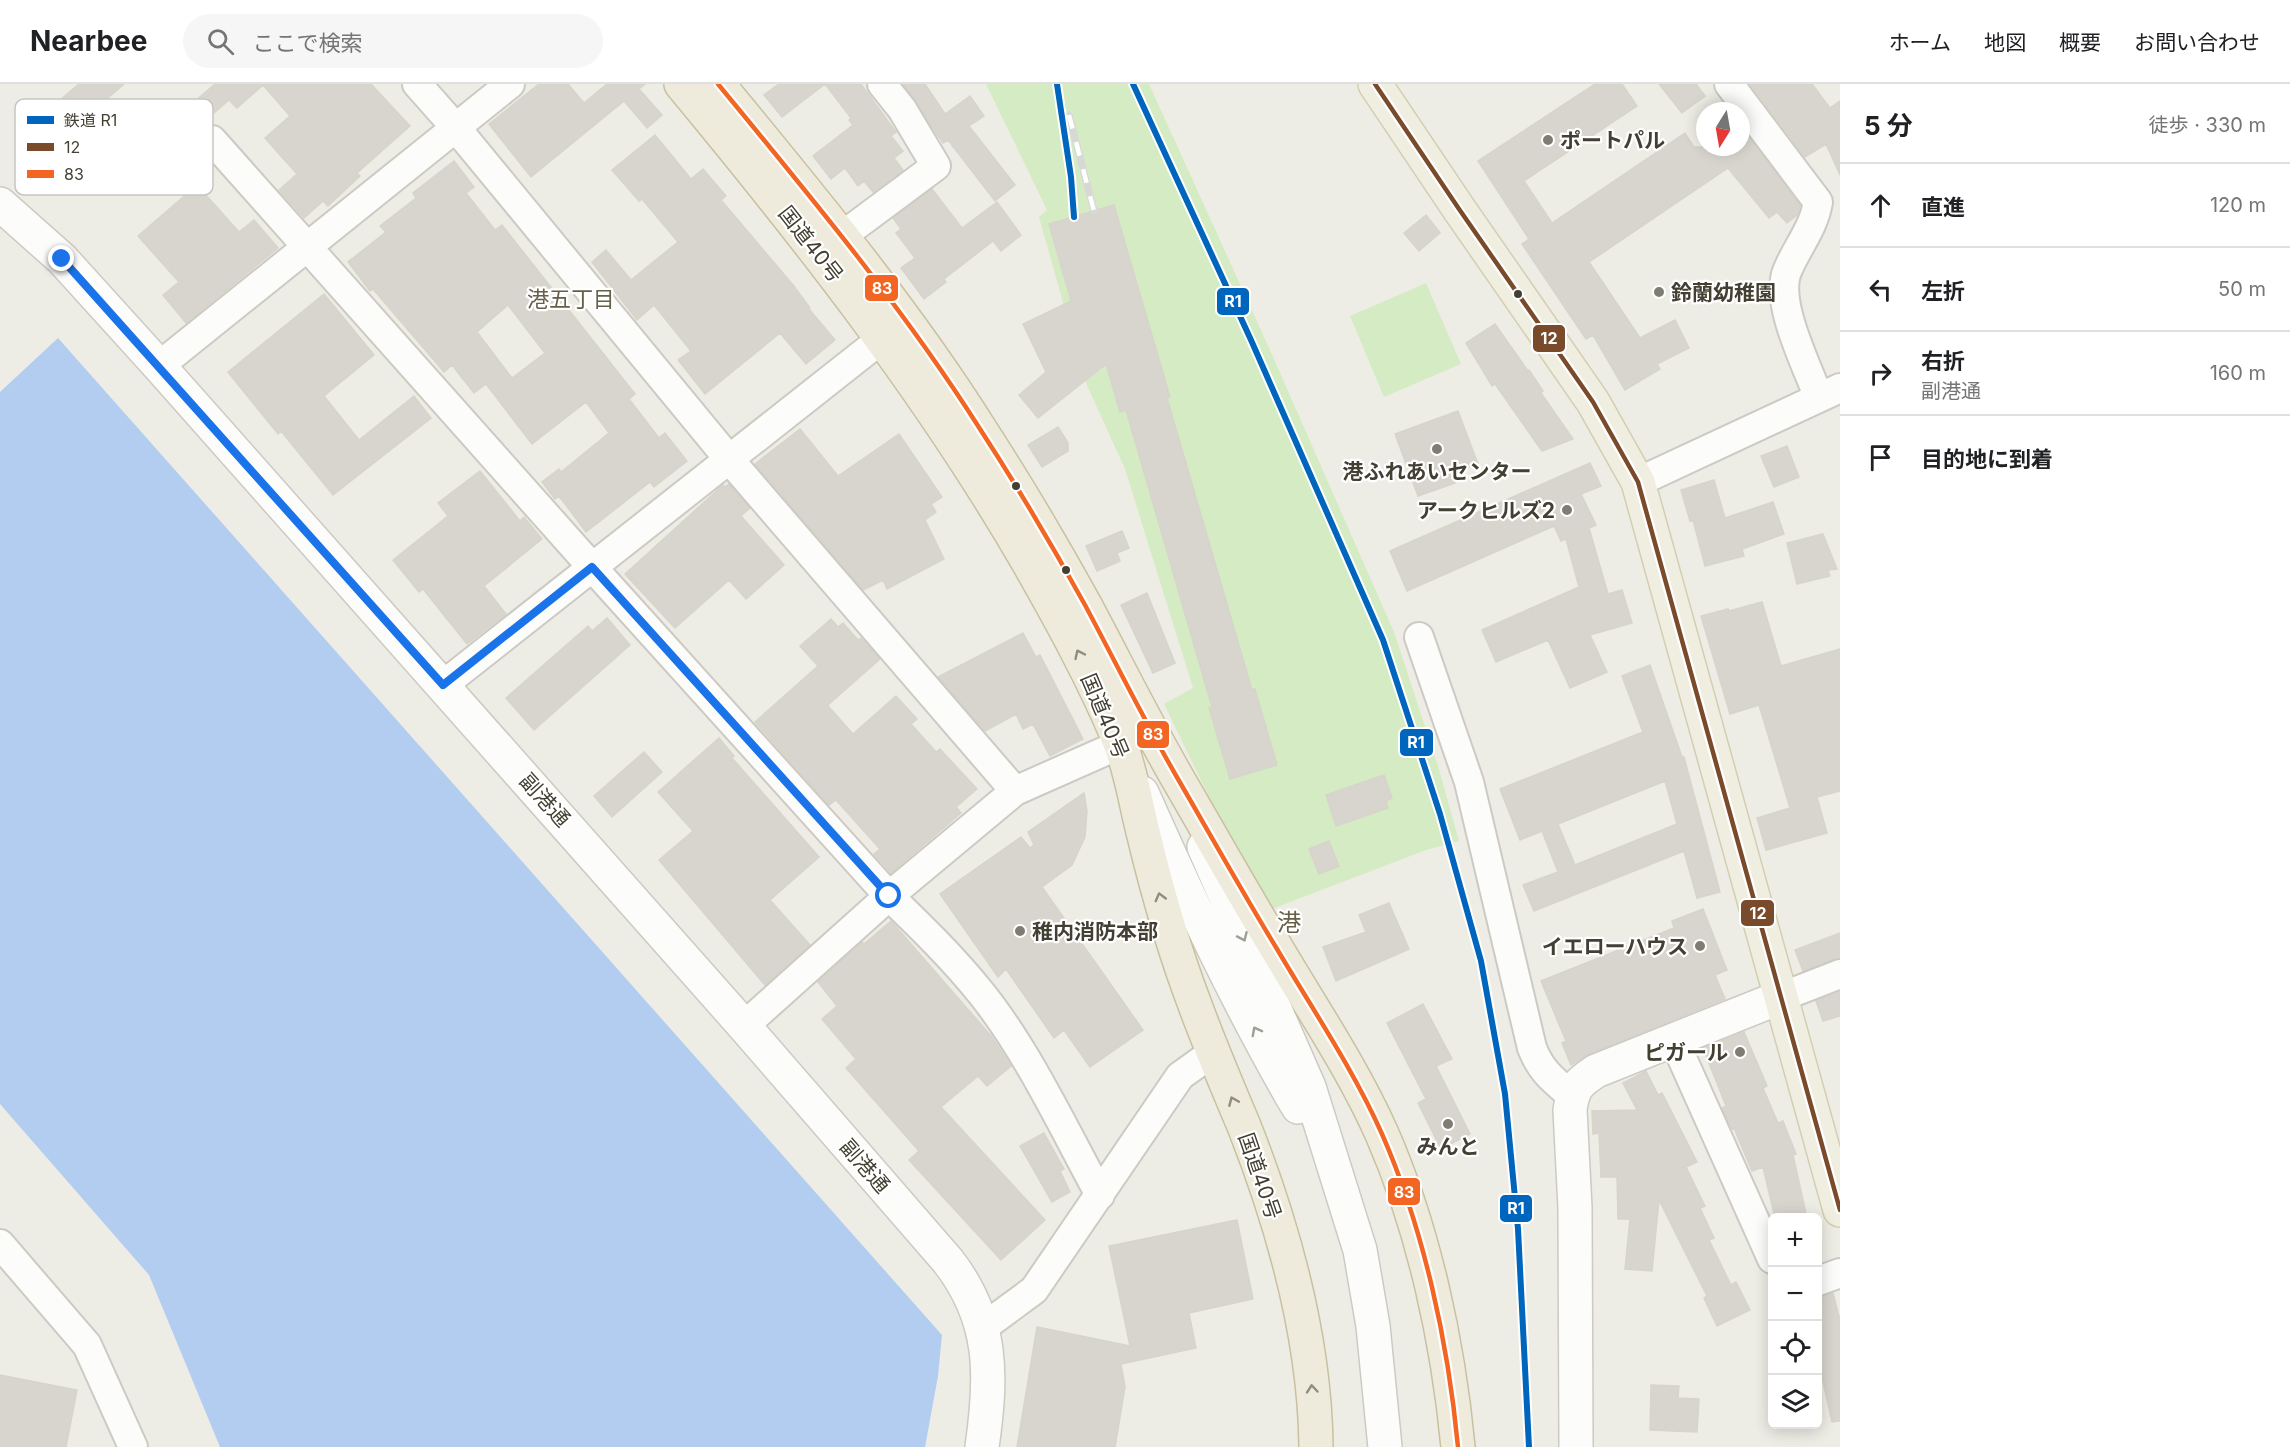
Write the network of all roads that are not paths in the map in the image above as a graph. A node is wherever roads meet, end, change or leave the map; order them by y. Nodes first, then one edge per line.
1 (417, 84) edge
2 (510, 84) edge
3 (681, 84) edge
4 (718, 84) edge
5 (882, 84) edge
6 (1375, 84) edge
7 (1729, 84) edge
8 (456, 128) junction
9 (213, 141) edge
10 (0, 204) edge
11 (842, 236) junction
12 (308, 248) junction
13 (894, 329) junction
14 (159, 366) junction
15 (1829, 393) edge
16 (728, 458) junction
17 (1638, 482) junction
18 (592, 567) junction
19 (1419, 637) dead end
20 (443, 685) junction
21 (1120, 744) junction
22 (1161, 748) junction
23 (1015, 791) junction
24 (889, 896) junction
25 (1840, 974) edge
26 (1781, 997) junction
27 (744, 1026) junction
28 (1673, 1038) junction
29 (1212, 1053) junction
30 (1572, 1095) junction
31 (1336, 1174) junction
32 (1100, 1195) junction
33 (1840, 1210) edge
34 (0, 1244) edge
35 (1768, 1248) edge
36 (1840, 1273) edge
37 (1822, 1280) edge
38 (981, 1329) junction
39 (132, 1447) edge
40 (982, 1447) edge
41 (1316, 1447) edge
42 (1385, 1447) edge
43 (1458, 1447) edge
44 (1576, 1447) edge

1 - 8 street
2 - 8 street
3 - 13 highway, 国道40号
4 - 11 highway, 国道40号
5 - 11 street
6 - 17 main road
7 - 15 street
8 - 12 street
8 - 16 street
9 - 12 street
10 - 14 street, 副港通
11 - 13 highway, 国道40号
12 - 14 street
12 - 18 street
13 - 16 street
21 -> 13 highway, 国道40号
13 - 22 highway, 国道40号
14 - 20 street, 副港通
15 - 17 street
16 - 18 street
16 - 23 street
17 - 26 main road
18 - 20 street
18 - 24 street
19 - 30 street
20 - 27 street, 副港通
21 - 23 street
29 -> 21 highway, 国道40号
31 -> 21 street
22 -> 31 street
22 - 43 highway, 国道40号
23 - 24 street
24 - 27 street
24 - 32 street
25 - 26 street
26 - 28 street
26 - 33 main road
27 - 38 street, 副港通
28 - 30 street
28 - 35 street
29 - 32 street
41 -> 29 highway, 国道40号
30 - 44 street
31 - 42 street
32 - 38 street
34 - 39 street
36 - 37 street
38 - 40 street, 副港通

